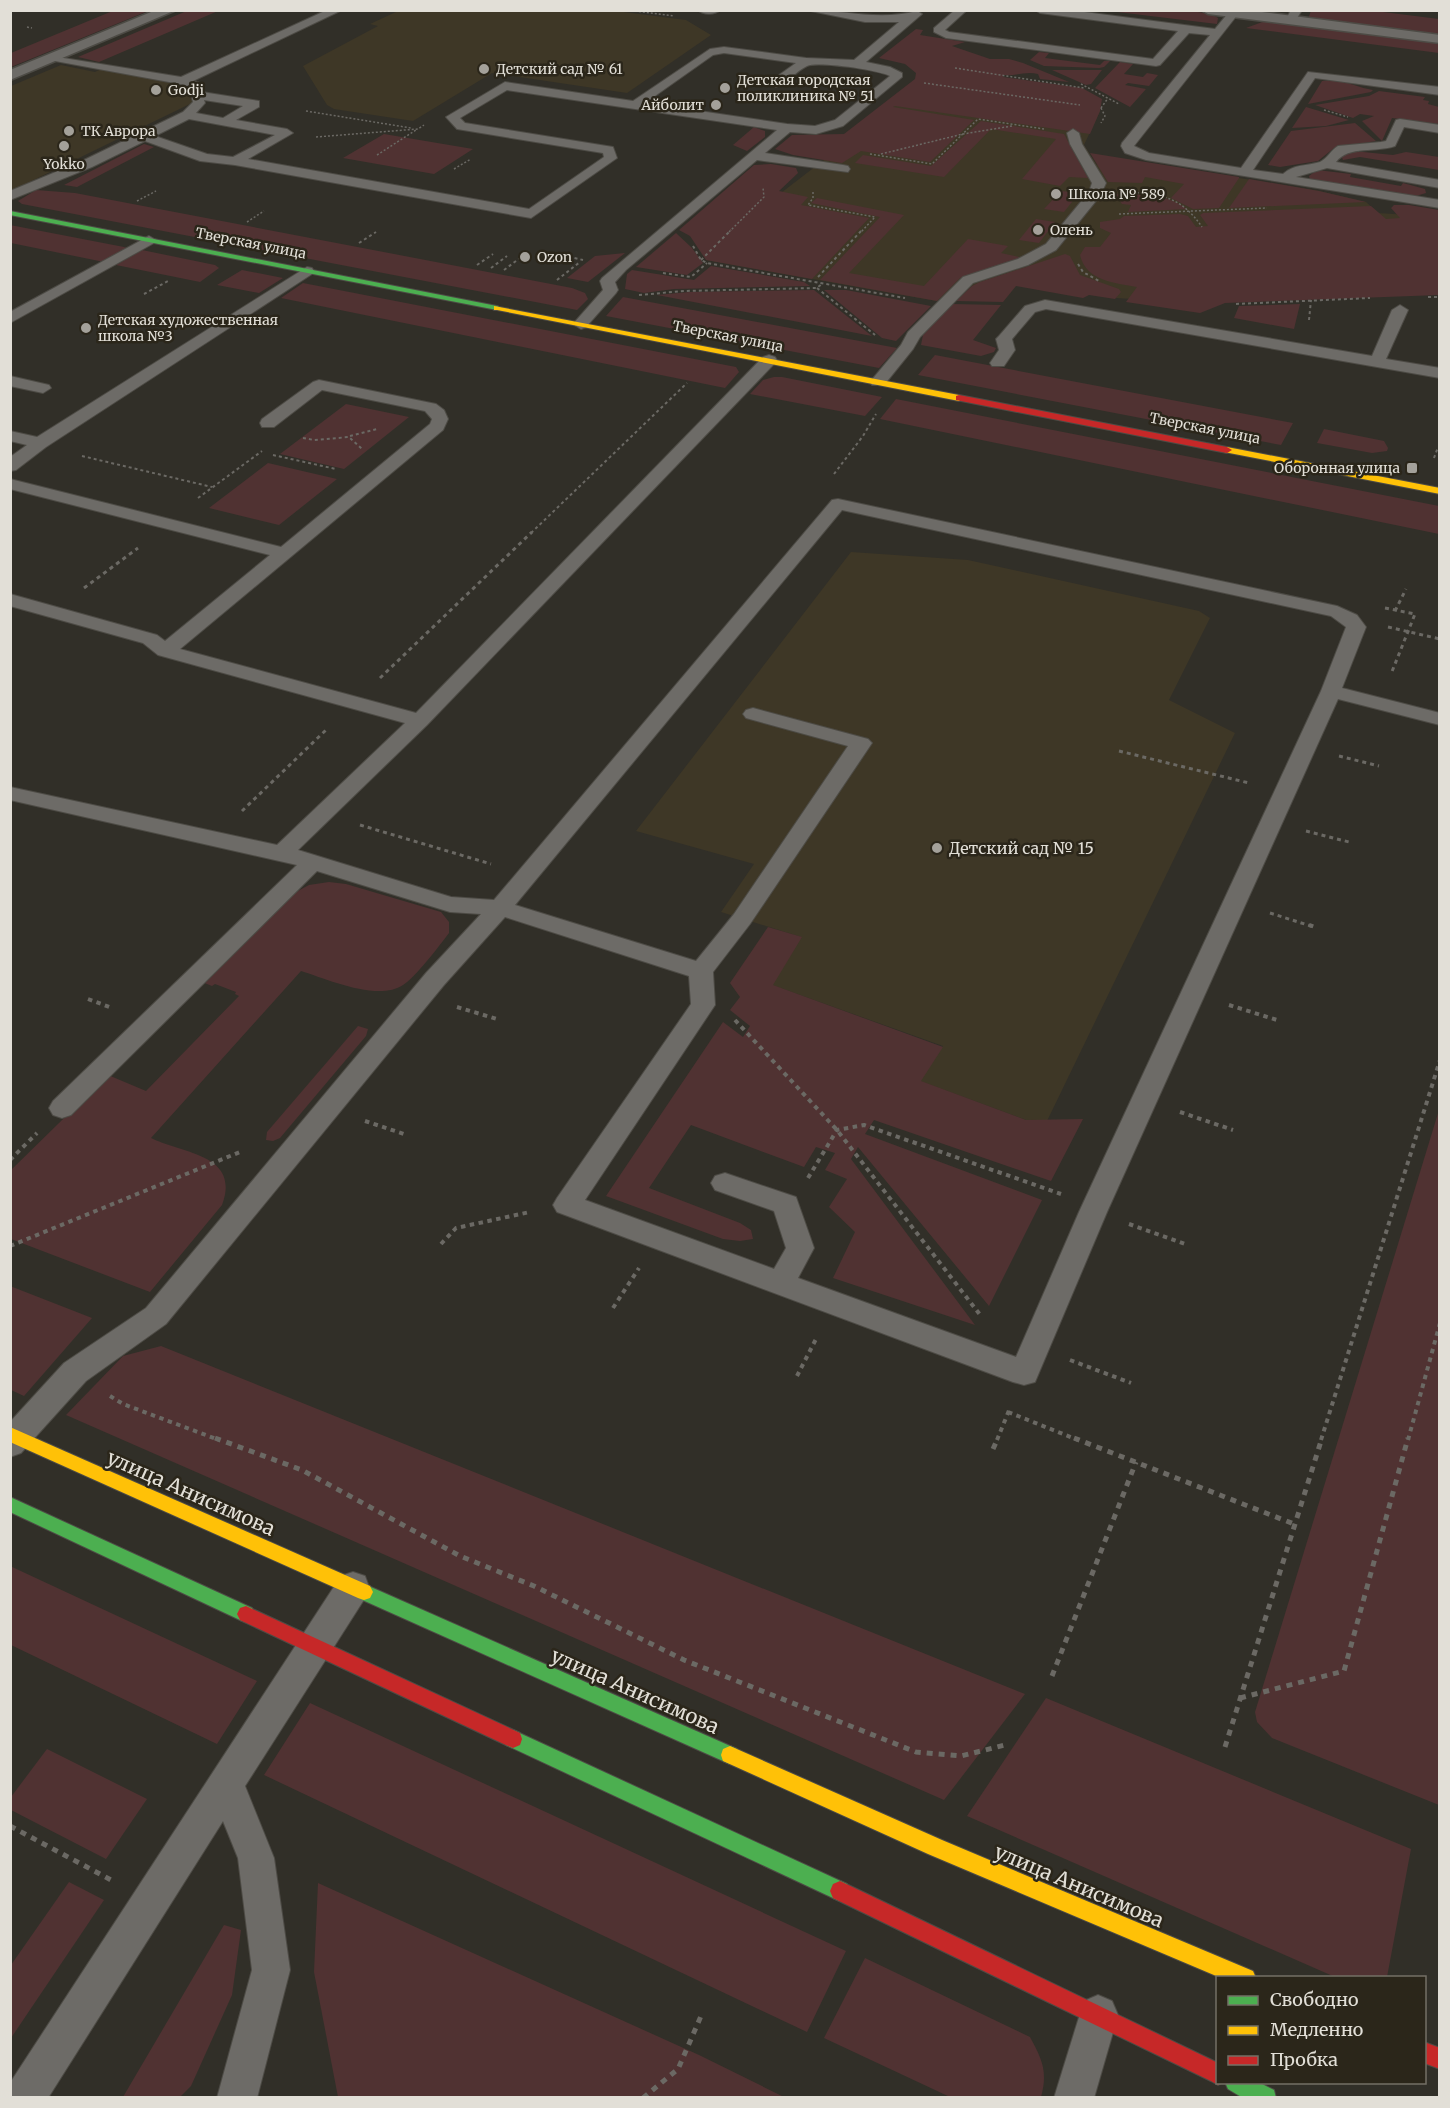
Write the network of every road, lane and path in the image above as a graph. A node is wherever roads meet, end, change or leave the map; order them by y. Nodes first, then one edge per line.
1 (169, 10) edge
2 (337, 10) edge
3 (627, 10) edge
4 (703, 10) edge
5 (715, 10) edge
6 (962, 10) edge
7 (1040, 10) edge
8 (1208, 10) edge
9 (816, 11) edge
10 (1233, 14) junction
11 (676, 16) dead end
12 (1294, 16) edge
13 (806, 22) dead end
14 (923, 23) edge
15 (27, 27) dead end
16 (32, 28) dead end
17 (1186, 29) junction
18 (1219, 33) junction
19 (1440, 39) edge
20 (55, 58) junction
21 (806, 61) junction
22 (857, 64) junction
23 (10, 76) edge
24 (1003, 76) dead end
25 (182, 81) junction
26 (776, 83) dead end
27 (920, 83) dead end
28 (1091, 88) dead end
29 (1440, 91) edge
30 (198, 95) junction
31 (1108, 98) dead end
32 (1292, 104) junction
33 (638, 105) junction
34 (1090, 107) dead end
35 (1101, 108) dead end
36 (187, 115) junction
37 (224, 122) junction
38 (1018, 125) junction
39 (787, 128) junction
40 (1440, 129) edge
41 (1073, 133) joint
42 (963, 134) junction
43 (144, 136) junction
44 (1383, 146) junction
45 (753, 155) junction
46 (878, 155) junction
47 (235, 161) junction
48 (1326, 164) junction
49 (828, 167) junction
50 (843, 169) joint
51 (1245, 172) junction
52 (1286, 179) junction
53 (1440, 184) edge
54 (1440, 190) edge
55 (156, 191) dead end
56 (1095, 194) junction
57 (10, 196) edge
58 (137, 201) dead end
59 (1436, 204) edge
60 (1268, 208) dead end
61 (1083, 209) junction
62 (264, 211) dead end
63 (1191, 212) junction
64 (10, 213) edge
65 (247, 222) dead end
66 (1202, 227) dead end
67 (667, 228) junction
68 (376, 232) dead end
69 (149, 240) junction
70 (359, 243) dead end
71 (493, 254) dead end
72 (557, 255) dead end
73 (507, 256) dead end
74 (520, 258) dead end
75 (583, 260) dead end
76 (477, 265) dead end
77 (491, 268) dead end
78 (504, 270) dead end
79 (307, 271) junction
80 (818, 277) dead end
81 (170, 280) dead end
82 (823, 283) junction
83 (817, 288) junction
84 (144, 294) dead end
85 (635, 295) dead end
86 (1380, 297) dead end
87 (1428, 297) dead end
88 (1440, 297) edge
89 (945, 303) junction
90 (1400, 309) dead end
91 (160, 318) dead end
92 (10, 319) edge
93 (171, 320) dead end
94 (581, 324) junction
95 (1185, 328) junction
96 (880, 341) dead end
97 (769, 360) junction
98 (1377, 362) junction
99 (998, 363) dead end
100 (1440, 372) edge
101 (10, 381) edge
102 (878, 382) junction
103 (687, 383) dead end
104 (43, 388) dead end
105 (879, 411) dead end
106 (268, 423) dead end
107 (10, 436) edge
108 (302, 438) dead end
109 (40, 443) junction
110 (269, 446) dead end
111 (260, 452) junction
112 (366, 452) dead end
113 (10, 466) edge
114 (836, 470) dead end
115 (374, 478) junction
116 (10, 484) edge
117 (212, 487) junction
118 (1440, 491) edge
119 (169, 524) junction
120 (284, 553) junction
121 (10, 600) edge
122 (52, 612) junction
123 (1350, 619) junction
124 (1440, 639) edge
125 (165, 651) junction
126 (1330, 691) junction
127 (354, 703) junction
128 (753, 714) dead end
129 (1440, 719) edge
130 (420, 721) junction
131 (1119, 751) dead end
132 (1215, 774) dead end
133 (20, 795) edge
134 (10, 812) edge
135 (351, 822) dead end
136 (215, 838) junction
137 (282, 853) junction
138 (312, 863) junction
139 (500, 867) dead end
140 (1234, 903) junction
141 (500, 908) junction
142 (1315, 927) dead end
143 (701, 971) junction
144 (1192, 994) junction
145 (703, 1005) junction
146 (1277, 1020) dead end
147 (1440, 1060) edge
148 (1144, 1101) junction
149 (62, 1108) dead end
150 (837, 1130) junction
151 (1233, 1130) dead end
152 (243, 1151) dead end
153 (726, 1183) dead end
154 (786, 1204) junction
155 (529, 1209) dead end
156 (1094, 1209) junction
157 (658, 1238) junction
158 (441, 1244) dead end
159 (1188, 1245) dead end
160 (10, 1246) edge
161 (781, 1283) junction
162 (613, 1308) dead end
163 (1440, 1323) edge
164 (1035, 1346) junction
165 (75, 1372) junction
166 (1024, 1373) junction
167 (1131, 1383) dead end
168 (1008, 1412) dead end
169 (13, 1438) edge
170 (1136, 1462) junction
171 (10, 1504) edge
172 (1294, 1524) junction
173 (353, 1587) junction
174 (316, 1646) junction
175 (1052, 1676) dead end
176 (1240, 1698) junction
177 (1005, 1744) dead end
178 (1225, 1747) dead end
179 (226, 1783) junction
180 (10, 1826) edge
181 (120, 1884) dead end
182 (1244, 1976) edge
183 (1098, 2015) junction
184 (701, 2016) dead end
185 (1426, 2052) edge
186 (1440, 2059) edge
187 (1216, 2073) edge
188 (1239, 2084) edge
189 (24, 2097) edge
190 (237, 2097) edge
191 (643, 2097) edge
192 (1074, 2097) edge
193 (1266, 2097) edge

1 - 20 street
2 - 25 lane
3 - 11 path
4 - 5 lane
6 - 14 lane
7 - 17 lane
8 - 10 street
9 - 13 lane
9 - 14 lane
10 - 12 street
10 - 18 lane
12 - 19 street
14 - 17 lane
14 - 22 lane
15 - 16 path
17 - 18 lane
18 - 51 lane
20 - 23 street
20 - 25 lane
21 - 22 lane
21 - 26 lane
21 - 33 lane
22 - 39 lane
24 - 28 path
25 - 30 lane
27 - 34 path
29 - 32 lane
30 - 36 lane
30 - 37 lane
31 - 35 path
32 - 44 path
32 - 51 lane
33 - 39 lane
33 - 47 lane
36 - 37 lane
36 - 43 lane
37 - 47 lane
38 - 41 path
38 - 42 path
38 - 42 path
39 - 45 lane
40 - 44 lane
41 - 56 lane
42 - 46 path
42 - 46 path
43 - 47 lane
43 - 57 lane
44 - 48 lane
45 - 49 lane
45 - 67 lane
46 - 50 path
48 - 52 lane
48 - 53 lane
49 - 50 lane
49 - 80 path
51 - 52 lane
52 - 59 lane
54 - 59 lane
55 - 58 path
56 - 61 lane
56 - 63 path
60 - 63 path
61 - 63 path
61 - 89 lane
62 - 65 path
63 - 66 path
64 - 69 main road, Тверская улица
67 - 82 path
67 - 94 lane
68 - 70 path
69 - 79 main road, Тверская улица
69 - 92 lane
71 - 76 path
72 - 75 path
73 - 77 path
74 - 78 path
79 - 94 main road, Тверская улица
79 - 109 lane
81 - 84 path
82 - 83 path
82 - 89 path
83 - 85 path
83 - 96 path
86 - 95 path
87 - 88 path
89 - 102 lane
90 - 98 lane
91 - 93 path
94 - 97 main road, Тверская улица
95 - 98 lane
95 - 99 lane
97 - 102 main road, Тверская улица
97 - 130 lane
98 - 100 lane
101 - 104 lane
102 - 118 main road, Тверская улица
103 - 127 path
105 - 114 path
106 - 115 lane
107 - 109 lane
108 - 112 path
109 - 113 lane
109 - 117 path
110 - 111 path
111 - 115 path
111 - 117 path
115 - 120 lane
116 - 119 lane
117 - 119 path
119 - 120 lane
119 - 122 path
120 - 125 lane
121 - 122 lane
122 - 125 lane
123 - 124 path
123 - 126 lane
123 - 141 lane
125 - 127 lane
126 - 129 lane
126 - 140 lane
127 - 130 lane
127 - 136 path
128 - 143 lane
130 - 137 lane
131 - 132 path
133 - 134 lane
133 - 136 lane
135 - 139 path
136 - 137 lane
137 - 138 lane
138 - 141 lane
138 - 149 lane
140 - 142 path
140 - 144 lane
141 - 143 lane
141 - 165 lane
143 - 145 lane
144 - 146 path
144 - 148 lane
145 - 150 path
145 - 157 lane
147 - 172 path
148 - 151 path
148 - 156 lane
150 - 154 path
150 - 156 path
150 - 166 path
152 - 160 path
153 - 154 lane
154 - 161 lane
155 - 158 path
156 - 159 path
156 - 164 lane
157 - 161 lane
157 - 162 path
161 - 166 lane
163 - 176 path
164 - 166 lane
164 - 167 path
165 - 169 lane
165 - 177 path
168 - 170 path
169 - 173 main road, улица Анисимова
170 - 172 path
170 - 175 path
171 - 174 main road
172 - 176 path
173 - 174 lane
173 - 182 main road, улица Анисимова
174 - 179 lane
174 - 183 main road
176 - 178 path
179 - 189 lane
179 - 190 lane
180 - 181 path
183 - 187 main road
183 - 192 lane
184 - 191 path
185 - 186 main road
188 - 193 main road

